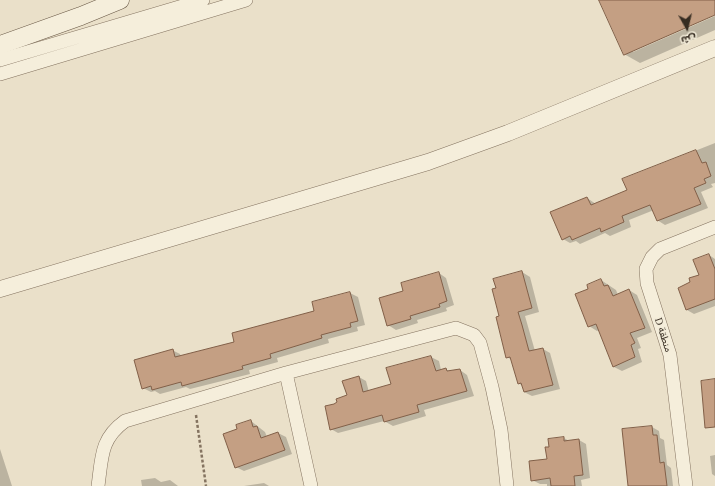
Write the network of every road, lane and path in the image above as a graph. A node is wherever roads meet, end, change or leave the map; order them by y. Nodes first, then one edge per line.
1 (120, 0) edge
2 (203, 0) edge
3 (246, 0) edge
4 (0, 45) edge
5 (715, 48) edge
6 (0, 60) edge
7 (0, 74) edge
8 (715, 227) edge
9 (0, 289) edge
10 (286, 374) junction
11 (194, 400) junction
12 (98, 486) edge
13 (206, 486) edge
14 (311, 486) edge
15 (507, 486) edge
16 (686, 486) edge

1 - 4 main road
2 - 6 street
3 - 7 street
5 - 9 street
8 - 16 street, D منطقة
10 - 11 street
10 - 14 street
10 - 15 street
11 - 12 street
11 - 13 path

